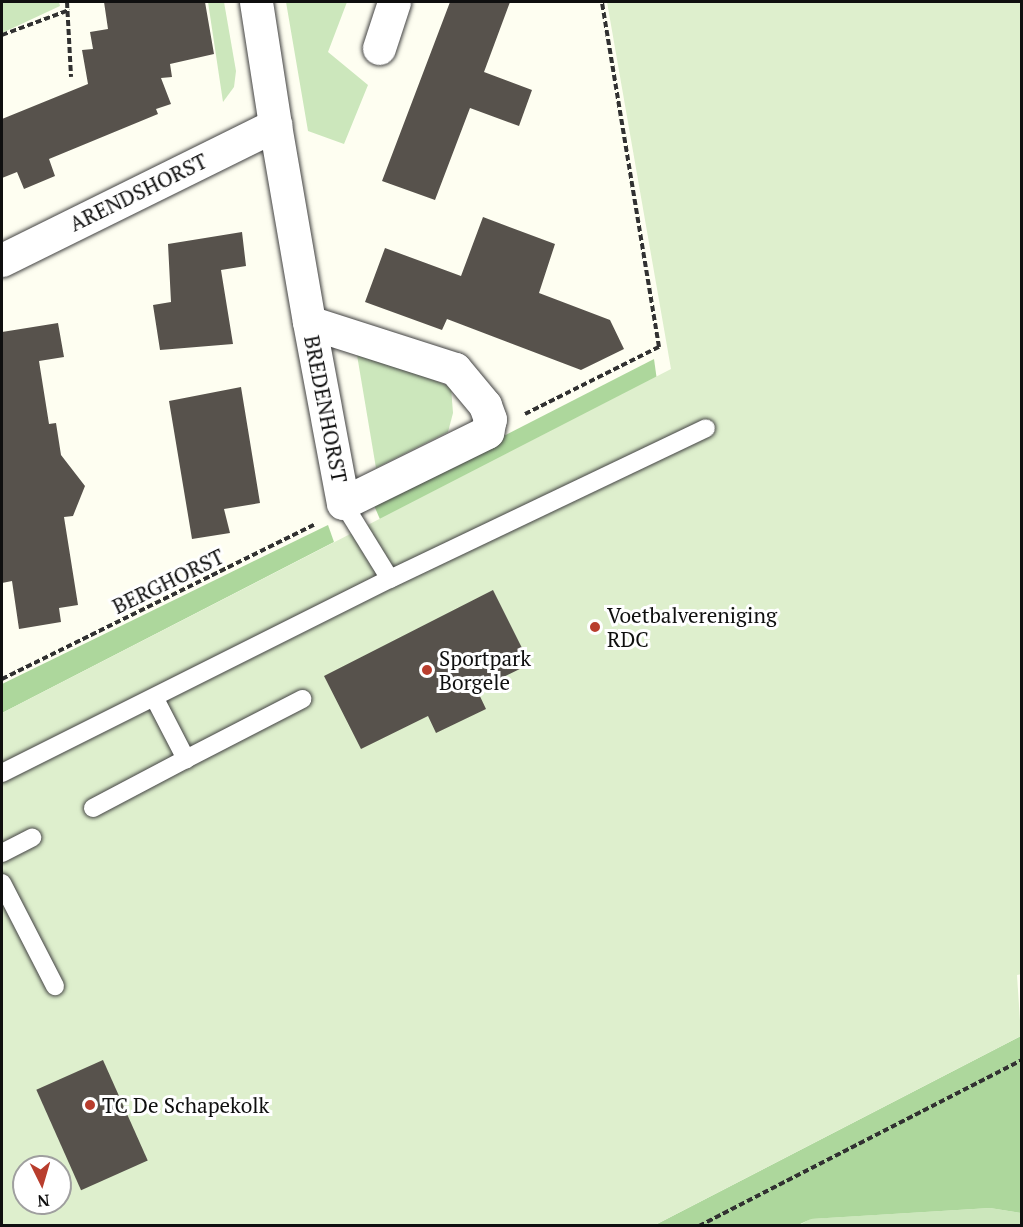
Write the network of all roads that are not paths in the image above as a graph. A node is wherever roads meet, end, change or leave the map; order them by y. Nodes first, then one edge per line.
1 (256, 2) edge
2 (394, 2) edge
3 (378, 48) dead end
4 (275, 125) junction
5 (2, 260) edge
6 (309, 322) junction
7 (706, 428) dead end
8 (343, 503) junction
9 (390, 579) junction
10 (155, 699) junction
11 (302, 699) dead end
12 (186, 759) junction
13 (2, 773) edge
14 (93, 808) dead end
15 (32, 838) dead end
16 (2, 853) edge
17 (2, 884) edge
18 (55, 986) dead end

1 - 4 street, BREDENHORST
2 - 3 street
4 - 5 street, ARENDSHORST
4 - 6 street, BREDENHORST
6 - 8 street, BREDENHORST
6 - 8 street, BREDENHORST
7 - 9 lane
8 - 9 lane
9 - 10 lane
10 - 12 lane
10 - 13 lane
11 - 12 lane
12 - 14 lane
15 - 16 lane
17 - 18 lane

